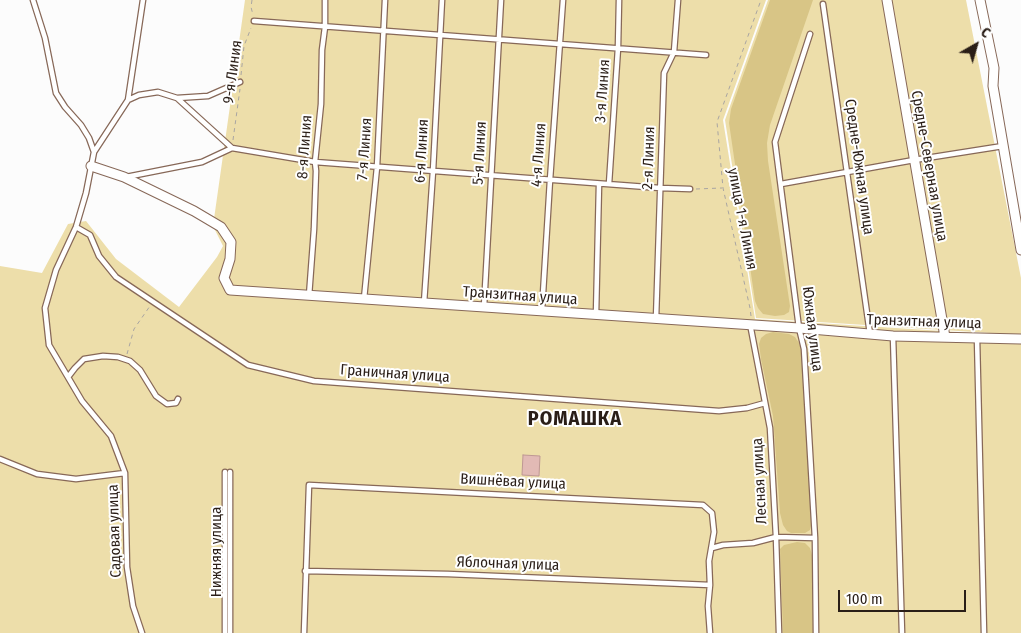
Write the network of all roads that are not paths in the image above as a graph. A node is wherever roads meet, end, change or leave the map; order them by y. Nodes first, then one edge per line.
1 (33, 0) edge
2 (143, 0) edge
3 (325, 0) edge
4 (386, 0) edge
5 (442, 0) edge
6 (501, 0) edge
7 (563, 0) edge
8 (619, 0) edge
9 (678, 0) edge
10 (887, 0) edge
11 (980, 0) edge
12 (823, 4) dead end
13 (254, 21) road end
14 (325, 27) junction
15 (384, 31) junction
16 (810, 34) dead end
17 (441, 35) junction
18 (498, 40) junction
19 (560, 44) junction
20 (618, 48) junction
21 (674, 52) junction
22 (706, 55) dead end
23 (240, 82) road end
24 (177, 98) junction
25 (128, 100) junction
26 (1003, 146) junction
27 (232, 148) junction
28 (94, 152) junction
29 (914, 160) junction
30 (315, 162) junction
31 (91, 166) junction
32 (377, 167) junction
33 (434, 171) junction
34 (847, 172) junction
35 (492, 176) junction
36 (124, 177) junction
37 (550, 180) junction
38 (598, 184) junction
39 (609, 184) junction
40 (781, 184) junction
41 (660, 188) junction
42 (690, 189) road end
43 (76, 227) junction
44 (1021, 250) edge
45 (309, 296) junction
46 (364, 299) junction
47 (424, 303) junction
48 (484, 307) junction
49 (542, 311) junction
50 (596, 315) junction
51 (656, 319) junction
52 (751, 327) junction
53 (799, 328) junction
54 (870, 334) junction
55 (893, 336) junction
56 (945, 337) junction
57 (977, 338) junction
58 (1021, 339) edge
59 (68, 377) junction
60 (178, 399) dead end
61 (765, 403) junction
62 (0, 459) edge
63 (126, 473) junction
64 (776, 537) junction
65 (815, 538) junction
66 (712, 548) junction
67 (305, 571) junction
68 (710, 585) junction
69 (142, 633) edge
70 (226, 633) edge
71 (230, 633) edge
72 (304, 633) edge
73 (710, 633) edge
74 (779, 633) edge
75 (816, 633) edge
76 (902, 633) edge
77 (984, 633) edge

1 - 28 lane
2 - 25 lane
3 - 14 lane, 8-я Линия
4 - 15 lane, 7-я Линия
5 - 17 lane, 6-я Линия
6 - 18 lane, 5-я Линия
7 - 19 lane, 4-я Линия
8 - 20 lane, 3-я Линия
9 - 21 lane, 2-я Линия
10 - 29 street, Средне-Северная улица
11 - 26 street
12 - 34 lane, Средне-Южная улица
13 - 14 lane
14 - 15 lane
14 - 30 lane, 8-я Линия
15 - 17 lane
15 - 32 lane, 7-я Линия
16 - 40 lane, Южная улица
17 - 18 lane
17 - 33 lane, 6-я Линия
18 - 19 lane
18 - 35 lane, 5-я Линия
19 - 20 lane
19 - 37 lane, 4-я Линия
20 - 21 lane
20 - 39 lane, 3-я Линия
21 - 22 lane
21 - 41 lane, 2-я Линия
23 - 24 lane
24 - 25 lane
24 - 27 lane
25 - 28 lane
26 - 29 lane
26 - 44 street
27 - 30 lane
27 - 36 lane
28 - 31 lane, Садовая улица
29 - 34 lane
29 - 56 street, Средне-Северная улица
30 - 32 lane
30 - 45 lane, 8-я Линия
31 - 36 street, Транзитная улица
31 - 43 lane, Садовая улица
32 - 33 lane
32 - 46 lane, 7-я Линия
33 - 35 lane
33 - 47 lane, 6-я Линия
34 - 40 lane
34 - 54 lane, Средне-Южная улица
35 - 37 lane
35 - 48 lane, 5-я Линия
36 - 45 street, Транзитная улица
37 - 38 lane
37 - 49 lane, 4-я Линия
38 - 39 lane
38 - 50 lane
39 - 41 lane
40 - 53 lane, Южная улица
41 - 42 lane
41 - 51 lane, 2-я Линия
43 - 59 lane, Садовая улица
43 - 61 lane, Граничная улица
45 - 46 street, Транзитная улица
46 - 47 street, Транзитная улица
47 - 48 street, Транзитная улица
48 - 49 street, Транзитная улица
49 - 50 street, Транзитная улица
50 - 51 street, Транзитная улица
51 - 52 street, Транзитная улица
52 - 53 street, Транзитная улица
52 - 61 lane, Лесная улица
53 - 54 street, Транзитная улица
53 - 65 lane, Южная улица
54 - 55 street, Транзитная улица
55 - 56 street, Транзитная улица
55 - 76 lane
56 - 57 street, Транзитная улица
57 - 58 street, Транзитная улица
57 - 77 lane
59 - 60 lane
59 - 63 lane, Садовая улица
61 - 64 lane, Лесная улица
62 - 63 lane
63 - 69 lane, Садовая улица
64 - 65 lane
64 - 66 lane
64 - 74 lane, Лесная улица
65 - 75 lane, Южная улица
66 - 67 lane, Вишнёвая улица
66 - 68 lane
67 - 68 lane, Яблочная улица
67 - 72 lane
68 - 73 lane
70 - 71 lane, Нижняя улица

